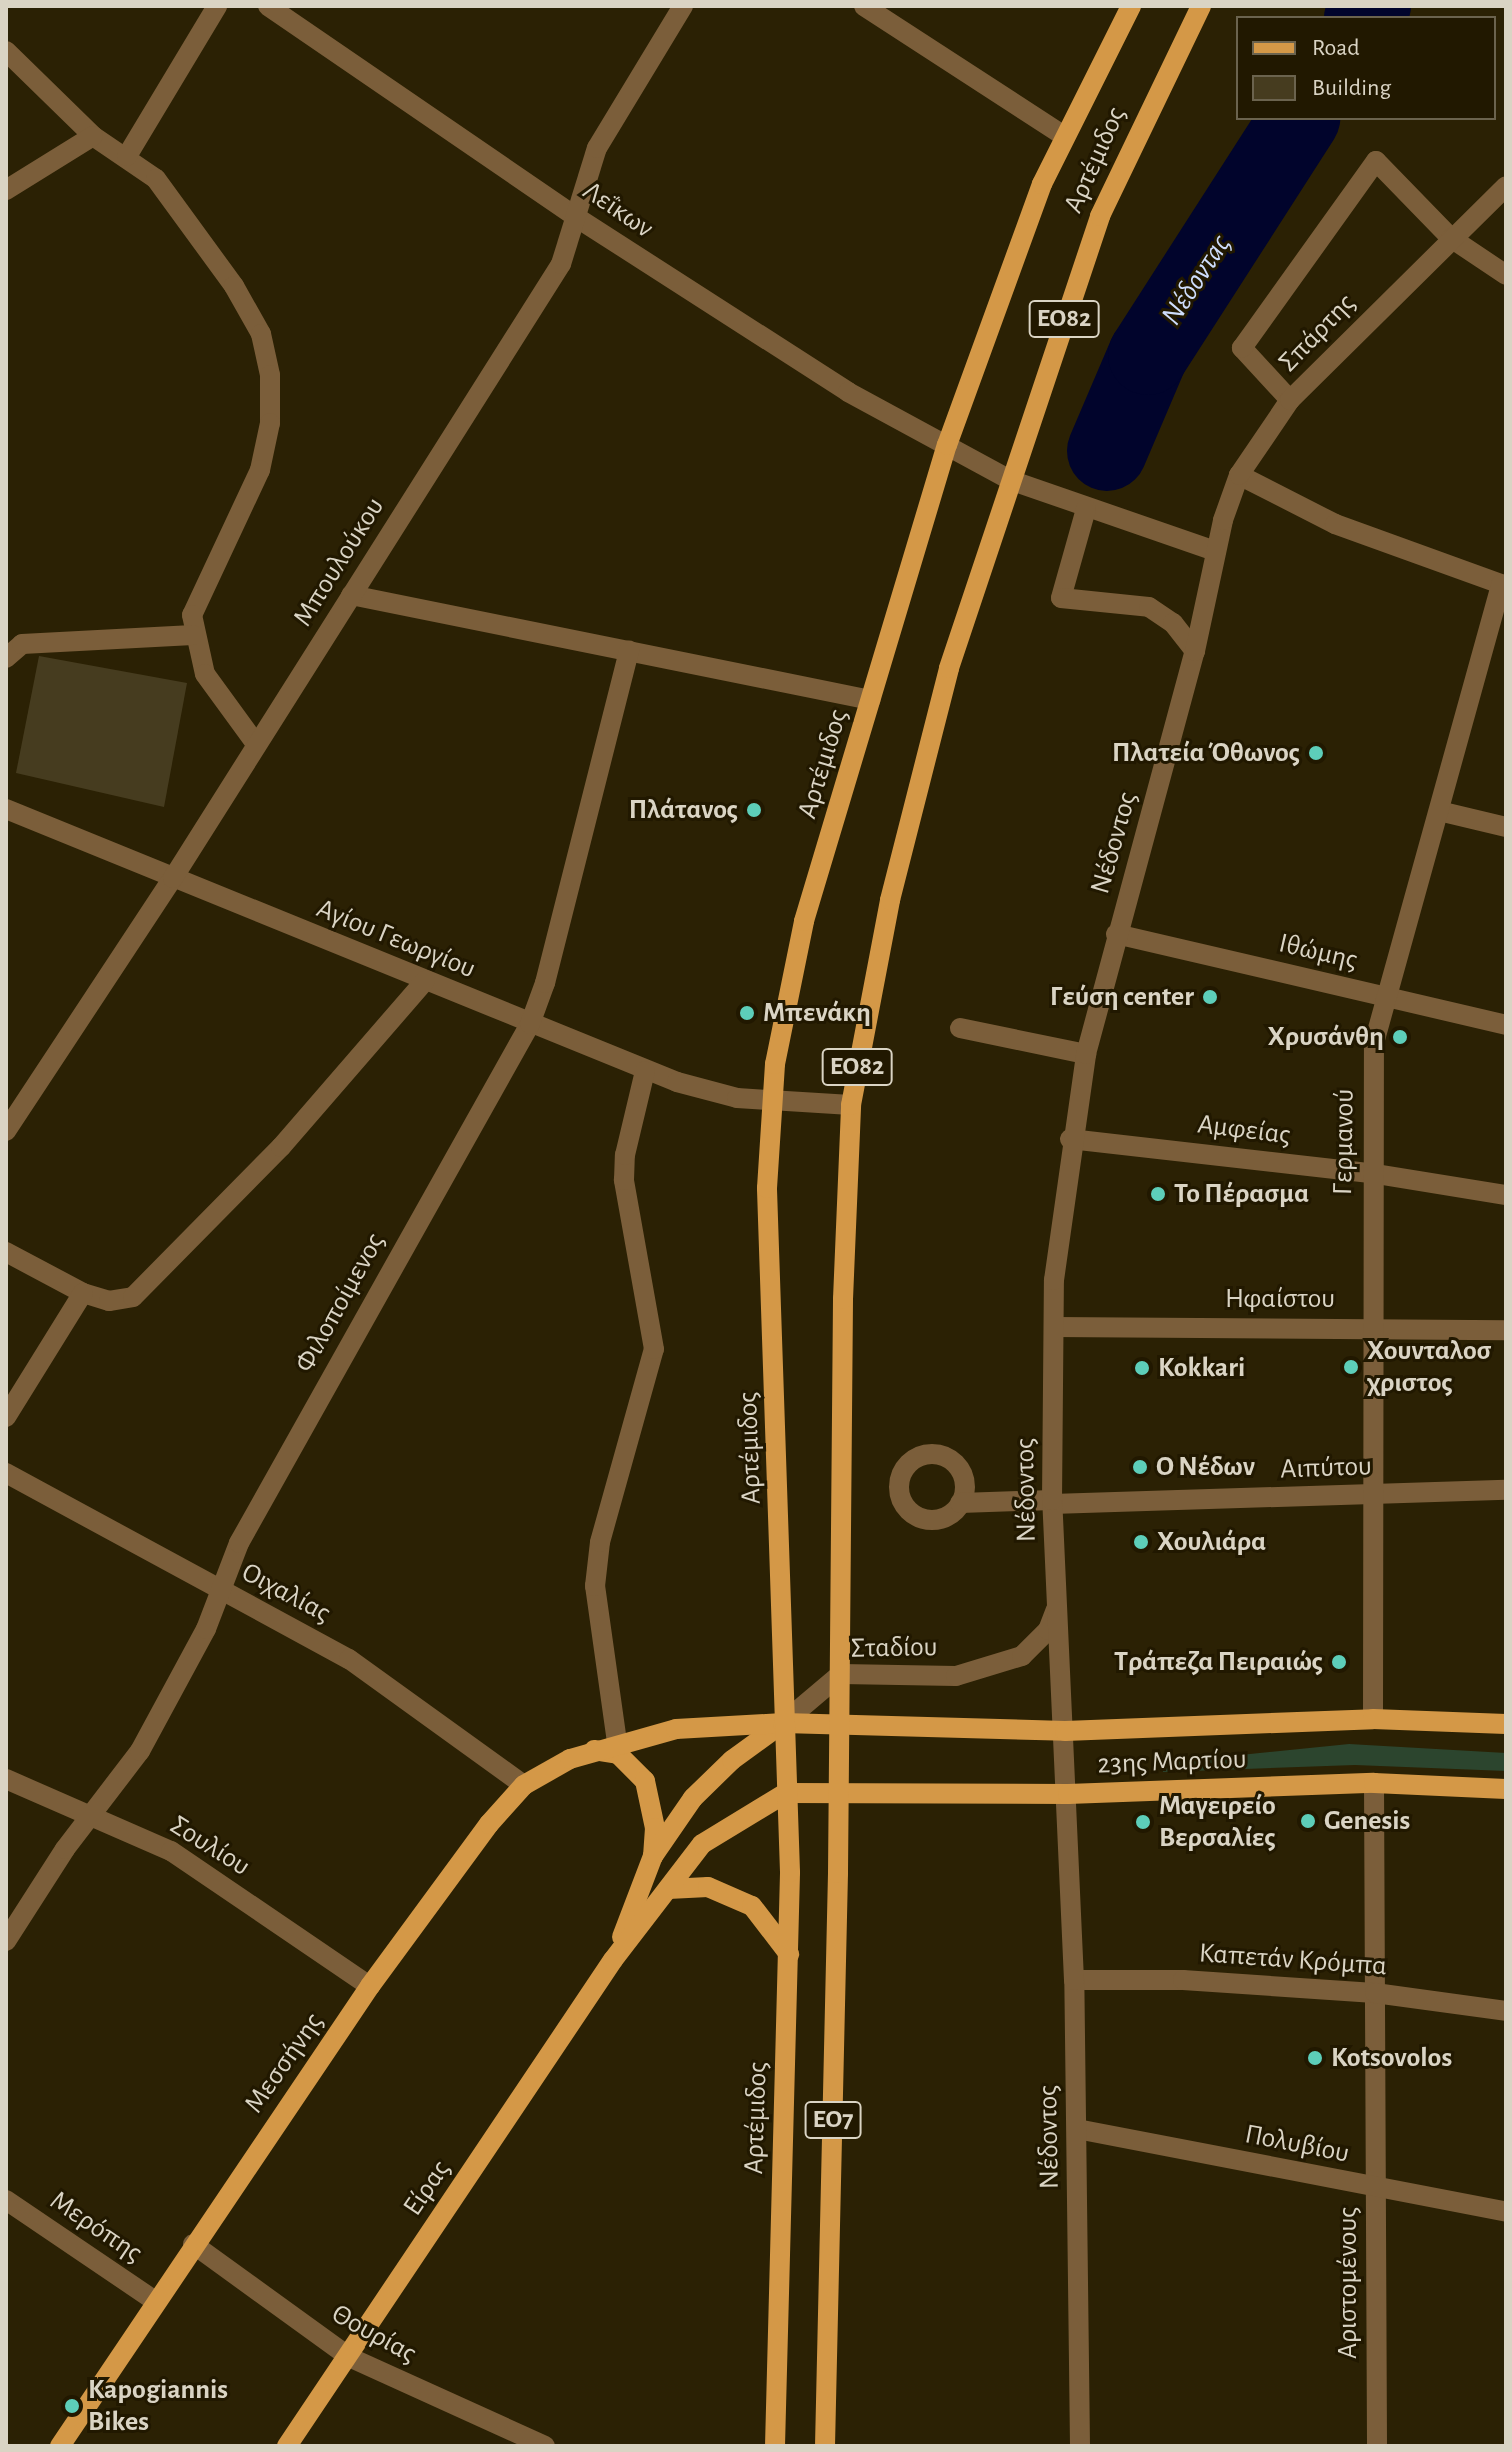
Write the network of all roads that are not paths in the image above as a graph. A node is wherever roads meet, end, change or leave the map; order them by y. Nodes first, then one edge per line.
1 (217, 6) edge
2 (268, 6) edge
3 (683, 6) edge
4 (864, 6) edge
5 (1131, 6) edge
6 (1201, 6) edge
7 (6, 51) edge
8 (1063, 135) junction
9 (93, 136) junction
10 (127, 156) junction
11 (1506, 186) edge
12 (6, 190) edge
13 (579, 219) junction
14 (1451, 238) junction
15 (1506, 275) edge
16 (1290, 400) junction
17 (947, 445) junction
18 (1239, 475) junction
19 (1010, 480) junction
20 (1086, 509) junction
21 (1215, 551) junction
22 (1504, 585) edge
23 (351, 595) junction
24 (193, 635) junction
25 (629, 650) junction
26 (1195, 651) junction
27 (6, 658) edge
28 (871, 700) junction
29 (256, 744) junction
30 (6, 809) edge
31 (1439, 811) junction
32 (1506, 827) edge
33 (173, 878) junction
34 (1116, 934) junction
35 (425, 981) junction
36 (1385, 997) junction
37 (530, 1024) junction
38 (1506, 1025) edge
39 (960, 1028) dead end
40 (1086, 1054) junction
41 (645, 1071) junction
42 (770, 1102) junction
43 (851, 1105) junction
44 (6, 1131) edge
45 (1070, 1139) junction
46 (1370, 1173) junction
47 (1506, 1195) edge
48 (6, 1252) edge
49 (83, 1293) junction
50 (1372, 1326) junction
51 (1054, 1327) junction
52 (1506, 1330) edge
53 (6, 1417) edge
54 (6, 1473) edge
55 (1506, 1490) edge
56 (1373, 1494) junction
57 (1052, 1502) junction
58 (960, 1503) dead end
59 (222, 1590) junction
60 (1058, 1602) junction
61 (841, 1674) junction
62 (1373, 1719) junction
63 (783, 1723) junction
64 (840, 1724) junction
65 (1506, 1724) edge
66 (1065, 1731) junction
67 (617, 1742) junction
68 (593, 1750) junction
69 (6, 1779) edge
70 (1374, 1783) junction
71 (524, 1785) junction
72 (1506, 1789) edge
73 (786, 1793) junction
74 (839, 1793) junction
75 (1068, 1794) junction
76 (93, 1815) junction
77 (653, 1856) junction
78 (668, 1889) junction
79 (6, 1941) edge
80 (789, 1954) junction
81 (613, 1960) junction
82 (1074, 1980) junction
83 (370, 1986) junction
84 (1375, 1993) junction
85 (1506, 2011) edge
86 (1077, 2129) junction
87 (1375, 2188) junction
88 (6, 2200) edge
89 (1506, 2212) edge
90 (193, 2244) junction
91 (155, 2301) junction
92 (349, 2357) junction
93 (60, 2446) edge
94 (287, 2446) edge
95 (545, 2446) edge
96 (775, 2446) edge
97 (825, 2446) edge
98 (1080, 2446) edge
99 (1377, 2446) edge

1 - 10 street
2 - 13 street, Λεΐκων
3 - 13 street, Μπουλούκου
4 - 8 street
5 - 8 main road, Αρτέμιδος / ΕΟ82
6 - 19 main road, Αρτέμιδος / ΕΟ82
7 - 9 street
8 - 17 main road, Αρτέμιδος / ΕΟ82
9 - 10 street
9 - 12 street
10 - 24 street
11 - 14 street, Σπάρτης
13 - 17 street, Λεΐκων
13 - 23 street, Μπουλούκου
14 - 15 street
14 - 16 street, Σπάρτης
14 - 16 street
16 - 18 street, Σπάρτης
17 - 19 street
17 - 28 main road, Αρτέμιδος / ΕΟ82
18 - 21 street, Σπάρτης
18 - 22 street
19 - 20 street
19 - 43 main road, Αρτέμιδος / ΕΟ82
20 - 21 street
20 - 26 street
21 - 26 street, Νέδοντος
22 - 31 street, Γερμανού
23 - 25 street
23 - 29 street, Μπουλούκου
24 - 27 street
24 - 29 street
25 - 28 street
25 - 37 street, Φιλοποίμενος
26 - 34 street, Νέδοντος
28 - 42 main road, Αρτέμιδος / ΕΟ82
29 - 33 street, Μπουλούκου
30 - 33 street, Αγίου Γεωργίου
31 - 32 street
31 - 36 street, Γερμανού
33 - 35 street, Αγίου Γεωργίου
33 - 44 street, Μπουλούκου
34 - 36 street, Ιθώμης
34 - 40 street, Νέδοντος
35 - 37 street, Αγίου Γεωργίου
35 - 49 street
36 - 38 street, Ιθώμης
36 - 46 street, Γερμανού
37 - 41 street, Αγίου Γεωργίου
37 - 59 street, Φιλοποίμενος
39 - 40 street
40 - 45 street, Νέδοντος
41 - 42 street, Αγίου Γεωργίου
41 - 67 street
42 - 43 street
42 - 63 main road, Αρτέμιδος / ΕΟ82
43 - 61 main road, Αρτέμιδος / ΕΟ82
45 - 46 street, Αμφείας
45 - 51 street, Νέδοντος
46 - 47 street, Αμφείας
46 - 50 street, Γερμανού
48 - 49 street
49 - 53 street
50 - 51 street, Ηφαίστου
50 - 52 street, Ηφαίστου
50 - 56 street, Γερμανού
51 - 57 street, Νέδοντος
54 - 59 street, Οιχαλίας
55 - 56 street, Αιπύτου
56 - 57 street, Αιπύτου
56 - 62 street, Γερμανού
57 - 58 street, Αιπύτου
57 - 60 street, Νέδοντος
59 - 71 street, Οιχαλίας
59 - 76 street, Φιλοποίμενος
60 - 61 street, Σταδίου
60 - 66 street, Νέδοντος
61 - 63 street, Σταδίου
61 - 64 main road, Αρτέμιδος / ΕΟ82
62 - 65 main road, 23ης Μαρτίου
62 - 66 main road, 23ης Μαρτίου
63 - 64 main road
63 - 67 main road, Μεσσήνης
63 - 73 main road, Αρτέμιδος / ΕΟ7
63 - 77 main road
64 - 66 main road, 23ης Μαρτίου
64 - 74 main road, Αρτέμιδος / ΕΟ7
66 - 75 street, Νέδοντος
67 - 68 main road, Μεσσήνης
68 - 71 main road, Μεσσήνης
68 - 77 main road
69 - 76 street, Σουλίου
70 - 72 main road, 23ης Μαρτίου
70 - 75 main road, 23ης Μαρτίου
70 - 84 street, Αριστομένους
71 - 83 main road, Μεσσήνης
73 - 74 main road
73 - 78 main road, Είρας
73 - 80 main road, Αρτέμιδος / ΕΟ7
74 - 75 main road, 23ης Μαρτίου
74 - 97 main road, Αρτέμιδος / ΕΟ7
75 - 82 street, Νέδοντος
76 - 79 street, Φιλοποίμενος
76 - 83 street, Σουλίου
77 - 81 main road, Είρας
78 - 80 main road
78 - 81 main road, Είρας
80 - 96 main road, Αρτέμιδος / ΕΟ7
81 - 92 main road, Είρας
82 - 84 street, Καπετάν Κρόμπα
82 - 86 street, Νέδοντος
83 - 90 main road, Μεσσήνης
84 - 85 street, Καπετάν Κρόμπα
84 - 87 street, Αριστομένους
86 - 87 street, Πολυβίου
86 - 98 street, Νέδοντος
87 - 89 street, Πολυβίου
87 - 99 street, Αριστομένους
88 - 91 street, Μερόπης
90 - 91 main road, Μεσσήνης
90 - 92 street, Θουρίας
91 - 93 main road, Μεσσήνης
92 - 94 main road, Είρας
92 - 95 street, Θουρίας

